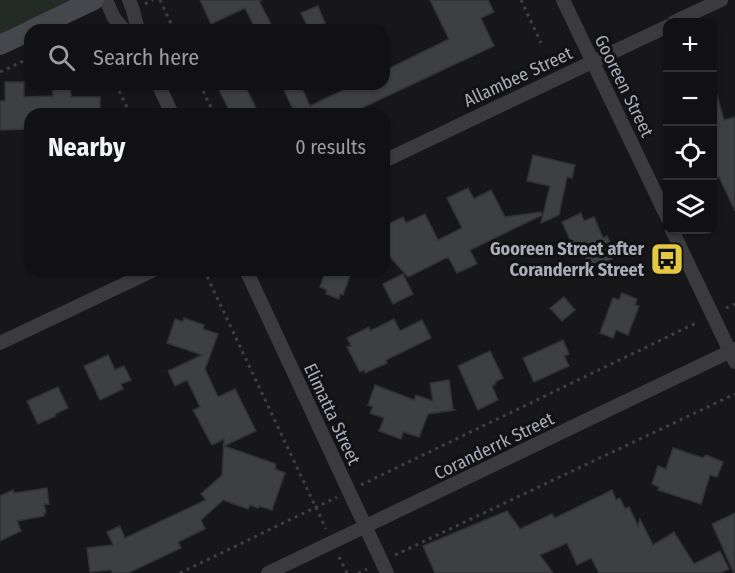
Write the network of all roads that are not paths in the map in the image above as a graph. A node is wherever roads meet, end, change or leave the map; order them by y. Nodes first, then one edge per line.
1 (94, 0) edge
2 (106, 0) edge
3 (129, 0) edge
4 (563, 0) edge
5 (721, 0) edge
6 (683, 18) edge
7 (44, 24) edge
8 (119, 24) edge
9 (137, 24) edge
10 (663, 28) edge
11 (24, 33) edge
12 (0, 45) edge
13 (592, 61) junction
14 (161, 90) edge
15 (169, 108) edge
16 (390, 157) edge
17 (663, 209) edge
18 (674, 234) edge
19 (141, 276) edge
20 (249, 276) edge
21 (0, 343) edge
22 (733, 354) edge
23 (365, 528) junction
24 (384, 567) edge
25 (268, 573) edge

1 - 7 main road
2 - 8 street
3 - 9 street
4 - 13 street, Gooreen Street
5 - 6 street
10 - 13 street, Allambee Street
11 - 12 main road
13 - 16 street, Allambee Street
13 - 17 street, Gooreen Street
14 - 15 street
18 - 22 street
19 - 21 street
20 - 23 street, Elimatta Street
22 - 23 street, Coranderrk Street
23 - 24 street, Elimatta Street
23 - 25 street, Coranderrk Street

